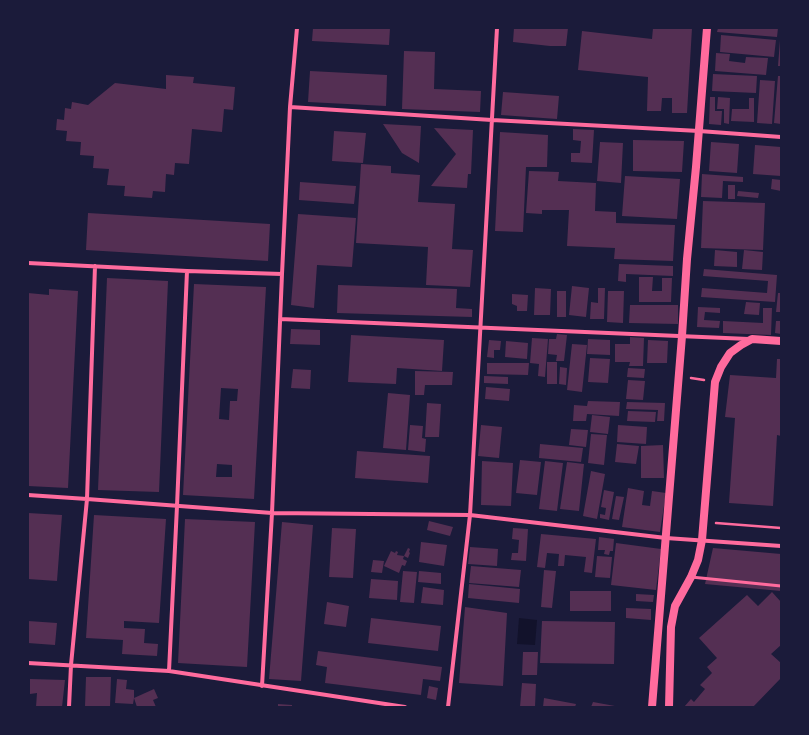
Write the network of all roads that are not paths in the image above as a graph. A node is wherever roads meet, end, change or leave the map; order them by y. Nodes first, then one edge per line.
1 (297, 28) edge
2 (497, 28) edge
3 (707, 28) edge
4 (290, 107) junction
5 (492, 120) junction
6 (699, 131) junction
7 (781, 137) edge
8 (28, 263) edge
9 (96, 266) junction
10 (187, 271) junction
11 (282, 274) junction
12 (280, 319) junction
13 (481, 328) junction
14 (682, 336) junction
15 (752, 339) junction
16 (781, 341) edge
17 (28, 496) edge
18 (87, 499) junction
19 (177, 506) junction
20 (272, 513) junction
21 (470, 516) junction
22 (666, 538) junction
23 (702, 540) junction
24 (781, 546) edge
25 (691, 577) junction
26 (781, 586) edge
27 (28, 662) edge
28 (71, 664) junction
29 (169, 671) junction
30 (262, 686) junction
31 (69, 707) edge
32 (405, 707) edge
33 (448, 707) edge
34 (652, 707) edge
35 (669, 707) edge

1 - 4 street
2 - 5 street
3 - 6 main road
4 - 5 street
4 - 11 street
5 - 6 street
5 - 13 street
6 - 7 street
6 - 14 main road
8 - 9 street
9 - 10 street
9 - 18 street
10 - 11 street
10 - 19 street
11 - 12 street
12 - 13 street
12 - 20 street
13 - 14 street
13 - 21 street
14 - 15 street
14 - 22 main road
15 - 16 main road
15 - 23 main road
17 - 18 street
18 - 19 street
18 - 28 street
19 - 20 street
19 - 29 street
20 - 21 street
20 - 30 street
21 - 22 street
21 - 33 street
22 - 23 street
22 - 34 main road
23 - 24 street
23 - 25 main road
25 - 26 lane
25 - 35 main road
27 - 28 street
28 - 29 street
28 - 31 street
29 - 30 street
30 - 32 street

